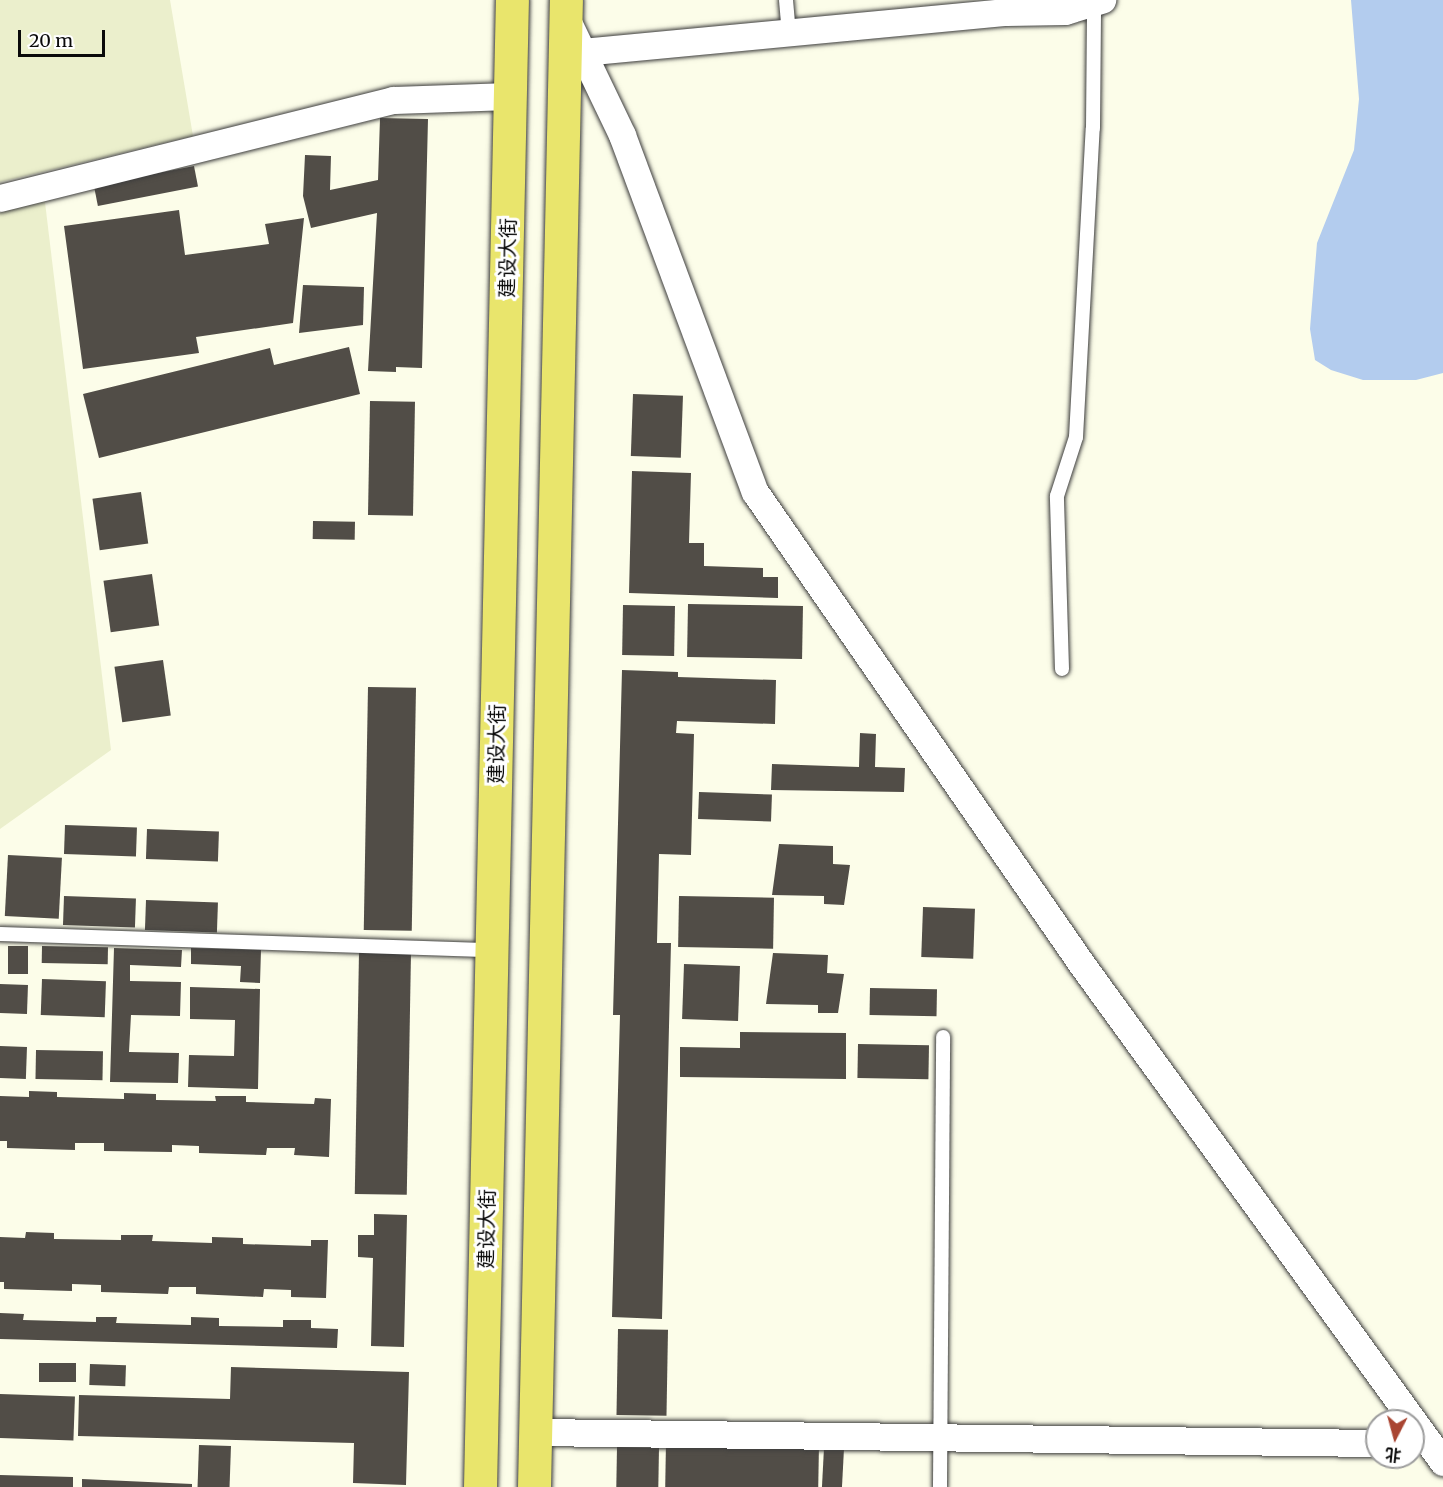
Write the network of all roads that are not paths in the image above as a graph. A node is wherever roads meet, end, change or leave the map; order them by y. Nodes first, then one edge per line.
1 (512, 0) edge
2 (786, 0) edge
3 (1098, 1) edge
4 (566, 9) edge
5 (789, 32) junction
6 (582, 52) junction
7 (510, 96) junction
8 (0, 198) edge
9 (1062, 669) dead end
10 (0, 934) edge
11 (492, 950) junction
12 (943, 1037) dead end
13 (536, 1432) junction
14 (940, 1438) junction
15 (1365, 1443) edge
16 (1428, 1449) edge
17 (480, 1487) edge
18 (534, 1487) edge
19 (940, 1487) edge

1 - 7 main road, 建设大街
2 - 5 lane
3 - 5 street
3 - 9 lane
4 - 6 street
4 - 13 main road
5 - 6 street
6 - 16 street
7 - 8 street
7 - 11 main road, 建设大街
10 - 11 lane
11 - 17 main road, 建设大街
12 - 14 lane
13 - 14 street
13 - 18 main road
14 - 15 street
14 - 19 lane

